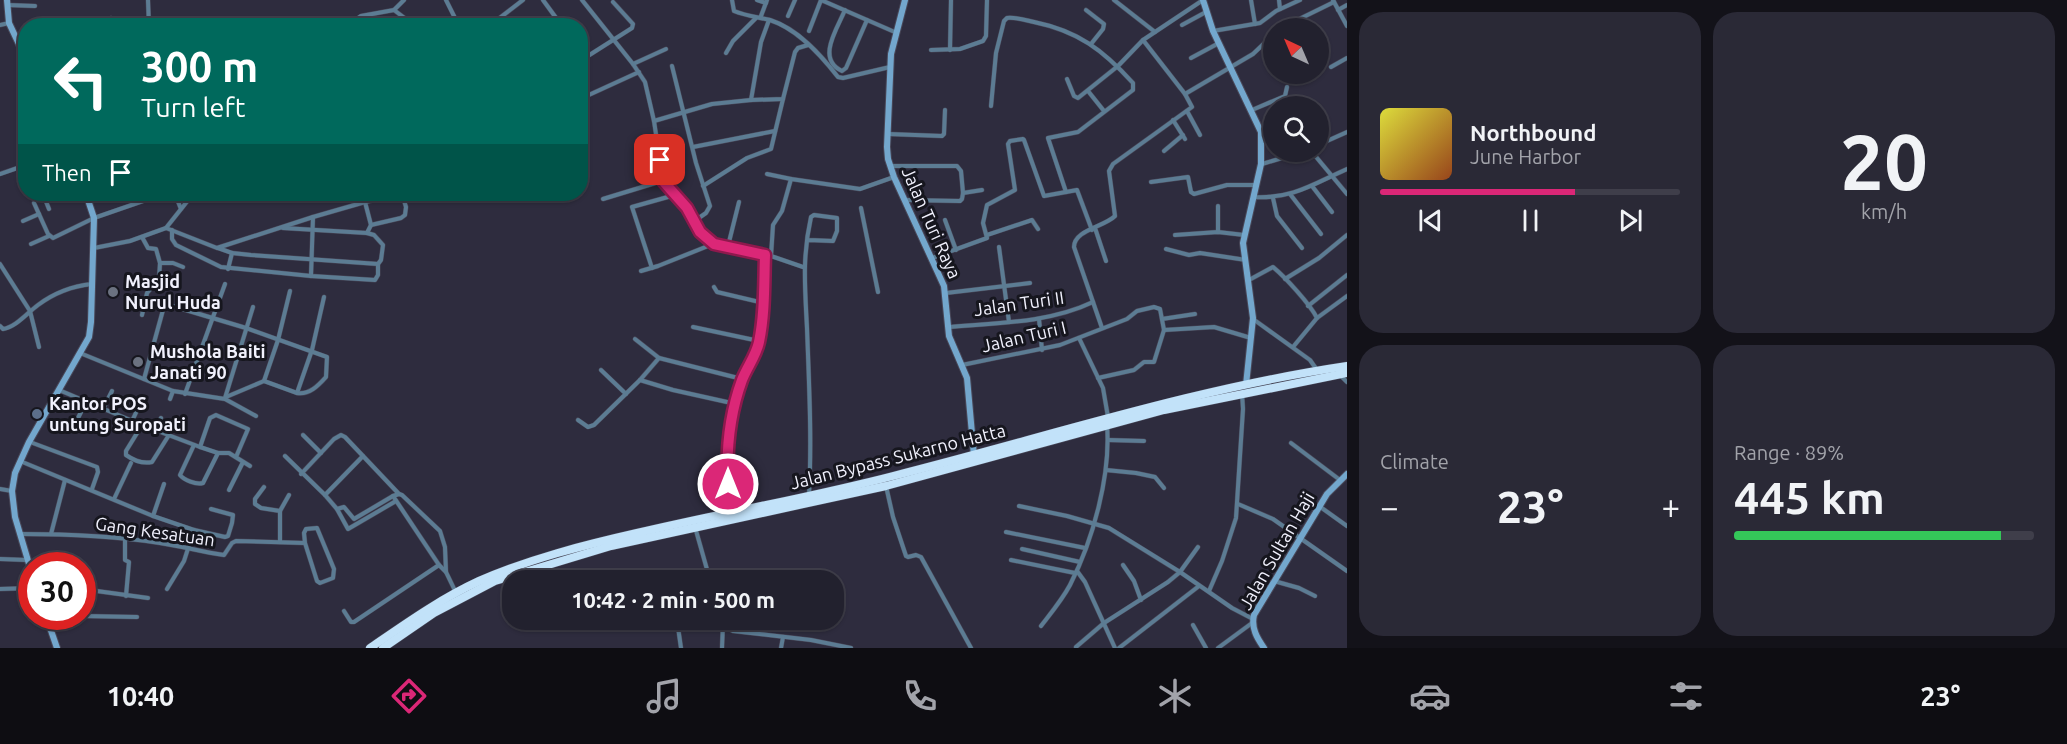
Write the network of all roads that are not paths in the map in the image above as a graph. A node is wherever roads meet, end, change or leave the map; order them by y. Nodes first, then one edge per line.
1 (148, 0) edge
2 (404, 0) edge
3 (446, 0) edge
4 (523, 0) edge
5 (543, 0) edge
6 (582, 0) edge
7 (732, 0) edge
8 (757, 0) edge
9 (795, 0) edge
10 (904, 0) edge
11 (951, 0) edge
12 (987, 0) edge
13 (1114, 0) edge
14 (1203, 0) edge
15 (1251, 0) edge
16 (1279, 0) edge
17 (1300, 0) edge
18 (767, 1) edge
19 (1334, 1) edge
20 (614, 2) dead end
21 (7, 3) edge
22 (1347, 5) edge
23 (34, 6) dead end
24 (1280, 9) junction
25 (394, 10) junction
26 (845, 10) junction
27 (1086, 10) dead end
28 (1338, 10) junction
29 (1206, 12) junction
30 (788, 16) dead end
31 (759, 17) junction
32 (149, 18) edge
33 (358, 18) edge
34 (404, 18) edge
35 (455, 18) edge
36 (500, 18) edge
37 (556, 18) edge
38 (1301, 18) edge
39 (769, 20) junction
40 (867, 20) junction
41 (9, 23) junction
42 (1255, 24) junction
43 (0, 25) edge
44 (1182, 26) dead end
45 (1347, 26) edge
46 (808, 31) dead end
47 (1213, 31) junction
48 (1155, 32) junction
49 (897, 33) junction
50 (614, 40) junction
51 (1143, 40) junction
52 (18, 42) edge
53 (1219, 43) junction
54 (1091, 44) junction
55 (808, 45) junction
56 (1263, 45) edge
57 (666, 49) dead end
58 (931, 50) dead end
59 (950, 50) junction
60 (726, 53) dead end
61 (588, 56) edge
62 (1191, 58) dead end
63 (1347, 58) edge
64 (633, 64) junction
65 (672, 66) dead end
66 (1118, 66) junction
67 (891, 67) junction
68 (1232, 67) junction
69 (1331, 67) dead end
70 (639, 72) junction
71 (1067, 79) dead end
72 (1287, 87) dead end
73 (1088, 91) junction
74 (1185, 94) junction
75 (588, 95) edge
76 (783, 99) junction
77 (751, 100) junction
78 (991, 106) dead end
79 (945, 110) dead end
80 (1252, 110) junction
81 (1104, 111) junction
82 (1187, 111) junction
83 (684, 112) junction
84 (1173, 120) junction
85 (654, 121) junction
86 (775, 131) junction
87 (1347, 132) edge
88 (888, 134) junction
89 (1200, 135) dead end
90 (1329, 140) edge
91 (693, 147) junction
92 (1164, 152) dead end
93 (1268, 162) edge
94 (1320, 162) edge
95 (1261, 164) junction
96 (890, 166) junction
97 (18, 168) edge
98 (1347, 169) edge
99 (0, 174) edge
100 (767, 174) dead end
101 (1332, 176) junction
102 (894, 177) junction
103 (791, 179) junction
104 (663, 181) junction
105 (1151, 182) dead end
106 (1257, 185) junction
107 (703, 186) junction
108 (1312, 186) junction
109 (982, 190) dead end
110 (1066, 192) junction
111 (963, 193) junction
112 (1290, 194) junction
113 (1347, 194) edge
114 (675, 195) junction
115 (1254, 198) junction
116 (1273, 198) junction
117 (603, 199) dead end
118 (905, 200) junction
119 (46, 201) edge
120 (88, 201) edge
121 (143, 201) edge
122 (178, 201) edge
123 (188, 201) edge
124 (370, 201) edge
125 (404, 201) edge
126 (365, 202) junction
127 (739, 202) dead end
128 (34, 203) dead end
129 (1218, 206) dead end
130 (861, 208) dead end
131 (49, 209) dead end
132 (181, 210) junction
133 (1332, 212) dead end
134 (39, 214) junction
135 (313, 217) junction
136 (94, 218) junction
137 (23, 220) dead end
138 (945, 220) dead end
139 (693, 222) junction
140 (371, 225) junction
141 (166, 228) junction
142 (280, 228) junction
143 (1094, 229) junction
144 (172, 230) junction
145 (313, 230) junction
146 (1038, 230) dead end
147 (1218, 232) junction
148 (367, 233) junction
149 (1321, 234) dead end
150 (987, 235) junction
151 (1175, 235) dead end
152 (1244, 235) junction
153 (1347, 235) edge
154 (49, 236) junction
155 (142, 237) junction
156 (808, 240) junction
157 (31, 243) dead end
158 (714, 244) junction
159 (729, 246) junction
160 (999, 247) dead end
161 (93, 248) junction
162 (217, 248) junction
163 (1302, 248) dead end
164 (1166, 249) dead end
165 (956, 250) junction
166 (232, 253) junction
167 (765, 255) junction
168 (771, 256) junction
169 (932, 258) junction
170 (312, 260) junction
171 (1246, 260) junction
172 (1106, 261) dead end
173 (160, 263) junction
174 (0, 264) edge
175 (378, 264) junction
176 (183, 267) dead end
177 (803, 267) junction
178 (228, 268) junction
179 (652, 268) junction
180 (641, 271) dead end
181 (1347, 274) edge
182 (311, 276) junction
183 (1285, 279) junction
184 (1249, 280) junction
185 (1030, 283) dead end
186 (92, 284) junction
187 (225, 284) dead end
188 (1003, 286) junction
189 (714, 287) dead end
190 (290, 291) dead end
191 (878, 292) dead end
192 (946, 293) junction
193 (1347, 296) edge
194 (324, 297) dead end
195 (1094, 302) junction
196 (764, 303) junction
197 (253, 306) dead end
198 (1308, 306) junction
199 (30, 311) junction
200 (1194, 314) dead end
201 (142, 315) dead end
202 (213, 318) junction
203 (1253, 318) junction
204 (1317, 318) junction
205 (1039, 319) junction
206 (1162, 319) junction
207 (1010, 322) junction
208 (693, 327) dead end
209 (948, 327) junction
210 (246, 328) junction
211 (1102, 328) junction
212 (1, 329) edge
213 (1164, 330) junction
214 (1079, 338) junction
215 (1251, 338) junction
216 (635, 339) dead end
217 (278, 340) junction
218 (759, 341) junction
219 (39, 347) dead end
220 (1293, 347) junction
221 (312, 350) junction
222 (1042, 350) junction
223 (80, 353) junction
224 (659, 358) junction
225 (962, 365) junction
226 (1347, 366) edge
227 (601, 370) dead end
228 (1317, 370) junction
229 (1343, 373) edge
230 (1098, 378) junction
231 (144, 379) junction
232 (742, 379) junction
233 (640, 380) junction
234 (264, 381) junction
235 (1347, 382) edge
236 (1244, 389) junction
237 (59, 390) junction
238 (112, 391) dead end
239 (173, 391) junction
240 (297, 393) junction
241 (185, 394) junction
242 (626, 394) junction
243 (226, 398) junction
244 (170, 399) dead end
245 (142, 400) dead end
246 (86, 402) junction
247 (736, 405) junction
248 (103, 409) junction
249 (256, 416) dead end
250 (160, 418) dead end
251 (578, 420) dead end
252 (132, 421) junction
253 (1107, 421) junction
254 (142, 425) junction
255 (74, 426) dead end
256 (155, 430) junction
257 (169, 435) junction
258 (303, 435) dead end
259 (1108, 440) junction
260 (1144, 441) dead end
261 (29, 442) junction
262 (1291, 443) dead end
263 (194, 445) junction
264 (200, 447) junction
265 (218, 453) junction
266 (321, 453) junction
267 (285, 456) dead end
268 (363, 456) junction
269 (974, 456) junction
270 (236, 457) junction
271 (19, 461) junction
272 (243, 462) junction
273 (131, 463) dead end
274 (250, 466) dead end
275 (1106, 470) junction
276 (302, 474) junction
277 (1347, 474) edge
278 (65, 479) junction
279 (1340, 480) junction
280 (164, 484) dead end
281 (886, 486) junction
282 (264, 487) dead end
283 (1164, 488) dead end
284 (0, 489) edge
285 (92, 489) junction
286 (230, 490) dead end
287 (12, 491) junction
288 (399, 494) junction
289 (289, 495) dead end
290 (325, 495) junction
291 (393, 496) junction
292 (809, 496) junction
293 (114, 499) junction
294 (396, 501) junction
295 (1238, 504) junction
296 (1019, 506) dead end
297 (1319, 506) junction
298 (337, 508) junction
299 (211, 509) dead end
300 (280, 511) junction
301 (730, 512) junction
302 (153, 516) junction
303 (1094, 523) junction
304 (1347, 526) edge
305 (695, 527) junction
306 (194, 530) junction
307 (1006, 532) dead end
308 (19, 534) junction
309 (51, 534) junction
310 (1300, 538) junction
311 (125, 539) junction
312 (280, 542) junction
313 (306, 543) junction
314 (189, 547) junction
315 (1085, 548) junction
316 (1198, 548) dead end
317 (1022, 549) dead end
318 (25, 552) edge
319 (0, 559) edge
320 (18, 560) edge
321 (1011, 560) dead end
322 (1080, 562) junction
323 (439, 565) junction
324 (1123, 565) dead end
325 (707, 570) edge
326 (1347, 571) edge
327 (446, 572) junction
328 (1076, 572) junction
329 (1180, 572) junction
330 (1274, 581) junction
331 (1199, 586) junction
332 (18, 588) edge
333 (0, 589) edge
334 (167, 589) dead end
335 (96, 591) edge
336 (1209, 591) junction
337 (126, 596) junction
338 (458, 596) junction
339 (1315, 596) dead end
340 (148, 598) dead end
341 (1141, 600) junction
342 (344, 611) dead end
343 (96, 616) edge
344 (137, 617) dead end
345 (1252, 621) junction
346 (1104, 623) junction
347 (1193, 625) dead end
348 (1041, 626) dead end
349 (51, 630) edge
350 (678, 630) edge
351 (723, 630) edge
352 (732, 630) edge
353 (783, 638) junction
354 (1076, 647) edge
355 (57, 648) edge
356 (370, 648) edge
357 (383, 648) edge
358 (681, 648) edge
359 (722, 648) edge
360 (781, 648) edge
361 (852, 648) edge
362 (971, 648) edge
363 (1117, 648) edge
364 (1206, 648) edge
365 (1218, 648) edge
366 (1264, 648) edge

1 - 32 street
2 - 25 street
3 - 35 street
4 - 36 street
5 - 37 street
6 - 50 street
7 - 31 street
8 - 18 street
9 - 30 street
10 - 49 street, Jalan Turi Raya
11 - 59 street
12 - 59 street
13 - 48 street
14 - 29 street
14 - 48 street
15 - 42 street
16 - 24 street
17 - 24 street
18 - 31 street
19 - 28 street
19 - 38 street
20 - 50 street
21 - 23 street
21 - 41 street
22 - 28 street
24 - 42 street
25 - 33 street
25 - 34 street
26 - 40 street
26 - 40 street
26 - 46 street
27 - 54 street
28 - 45 street
29 - 44 street
29 - 47 street
31 - 39 street
31 - 60 street
39 - 55 street
39 - 77 street
40 - 49 street
41 - 43 street
41 - 52 street
42 - 47 street
47 - 53 street
48 - 51 street
49 - 67 street, Jalan Turi Raya
50 - 61 street
50 - 64 street
51 - 66 street
51 - 74 street
53 - 62 street
53 - 68 street
54 - 66 street
54 - 78 street
55 - 67 street
55 - 76 street
56 - 68 street
57 - 64 street
58 - 59 street
63 - 69 street
64 - 70 street
65 - 83 street
66 - 73 street
66 - 81 street
67 - 88 street, Jalan Turi Raya
68 - 74 street
68 - 80 street
70 - 75 street
70 - 85 street
71 - 73 street
72 - 80 street
73 - 81 street
74 - 82 street
76 - 77 street
76 - 86 street
77 - 83 street
79 - 88 street
80 - 95 street
81 - 110 street
82 - 84 street
82 - 89 street
83 - 85 street
83 - 91 street
84 - 92 street
84 - 143 street
85 - 104 street
86 - 91 street
86 - 107 street
87 - 90 street
88 - 96 street, Jalan Turi Raya
91 - 107 street
93 - 95 street
94 - 101 street
95 - 106 street
96 - 102 street, Jalan Turi Raya
96 - 111 street
97 - 99 street
98 - 101 street
100 - 103 street
101 - 108 street
101 - 113 street
102 - 103 street
102 - 118 street, Jalan Turi Raya
103 - 168 street
104 - 114 street
104 - 117 street
105 - 106 street
106 - 115 street
107 - 139 street
108 - 112 street
108 - 133 street
109 - 111 street
110 - 143 street
110 - 150 street
111 - 118 street
112 - 116 street
112 - 149 street
114 - 139 street
114 - 179 street
115 - 116 street
115 - 152 street
116 - 163 street
118 - 169 street, Jalan Turi Raya
119 - 131 street
120 - 136 street
121 - 136 street
122 - 132 street
123 - 132 street
124 - 126 street
125 - 140 street
126 - 135 street
126 - 140 street
127 - 159 street
128 - 134 street
129 - 147 street
130 - 191 street
132 - 141 street
134 - 137 street
134 - 154 street
135 - 142 street
135 - 145 street
136 - 154 street
136 - 161 street
138 - 165 street
139 - 158 street
140 - 148 street
141 - 144 street
141 - 155 street
142 - 145 street
142 - 162 street
143 - 172 street
143 - 195 street
144 - 162 street
144 - 178 street
145 - 148 street
145 - 170 street
146 - 150 street
147 - 151 street
147 - 152 street
148 - 175 street
150 - 165 street
152 - 171 street
153 - 183 street
154 - 157 street
155 - 161 street
155 - 173 street
156 - 156 street
156 - 177 street
158 - 159 street
158 - 179 street
159 - 167 street
160 - 188 street
161 - 186 street
162 - 166 street
164 - 171 street
165 - 169 street
166 - 170 street
166 - 178 street
167 - 168 street
167 - 196 street
168 - 177 street
169 - 192 street, Jalan Turi Raya
170 - 175 street
170 - 182 street
171 - 184 street
173 - 176 street
173 - 201 street
174 - 199 street
175 - 182 street
177 - 292 street
178 - 182 street
179 - 180 street
181 - 198 street
183 - 184 street
183 - 198 street
184 - 203 street
185 - 188 street
186 - 199 street
186 - 223 street
187 - 202 street
188 - 192 street
188 - 207 street
189 - 196 street
190 - 217 street
192 - 209 street, Jalan Turi Raya
193 - 204 street
194 - 221 street
195 - 205 street, Jalan Turi II
195 - 211 street
196 - 218 street
197 - 210 street
198 - 204 street
199 - 212 street
199 - 219 street
200 - 206 street
202 - 210 street
202 - 231 street
202 - 241 street
203 - 215 street
203 - 220 street
204 - 220 street
205 - 207 street, Jalan Turi II
205 - 222 street
206 - 211 street
206 - 213 street
207 - 209 street, Jalan Turi II
208 - 218 street
209 - 225 street, Jalan Turi Raya
210 - 217 street
210 - 243 street
211 - 214 street
213 - 215 street
213 - 230 street
214 - 222 street, Jalan Turi I
214 - 230 street, Jalan Turi I
215 - 236 street
216 - 224 street
217 - 221 street
217 - 234 street
218 - 232 street
220 - 228 street
221 - 240 street
221 - 240 street
222 - 225 street, Jalan Turi I
223 - 231 street
223 - 237 street
224 - 232 street
224 - 233 street
225 - 269 street, Jalan Turi Raya
226 - 228 highway, Jalan Bypass Sukarno Hatta
227 - 242 street
228 - 236 highway, Jalan Bypass Sukarno Hatta
229 - 235 street
229 - 236 highway, Jalan Bypass Sukarno Hatta
230 - 253 street, Jalan Turi I
231 - 239 street
232 - 247 street
233 - 242 street
233 - 247 street
234 - 240 street
234 - 243 street
236 - 253 highway, Jalan Bypass Sukarno Hatta
236 - 295 street
237 - 246 street
237 - 261 street
238 - 248 street
239 - 241 street
239 - 244 street
241 - 243 street
242 - 251 street
243 - 249 street
245 - 252 street
246 - 248 street
246 - 255 street
247 - 301 street
248 - 252 street
250 - 256 street
252 - 254 street
253 - 259 street, Jalan Turi I
253 - 269 highway, Jalan Bypass Sukarno Hatta
253 - 281 highway, Jalan Bypass Sukarno Hatta
254 - 256 street
254 - 257 street
256 - 257 street
257 - 263 street
258 - 266 street
259 - 260 street
259 - 275 street, Jalan Turi I
261 - 271 street
261 - 285 street
262 - 279 street
263 - 264 street
263 - 265 street
264 - 265 street
264 - 270 street
265 - 270 street
266 - 268 street
266 - 276 street
267 - 276 street
268 - 288 street
268 - 290 street
269 - 292 highway, Jalan Bypass Sukarno Hatta
270 - 272 street
271 - 278 street
271 - 287 street
272 - 274 street
272 - 286 street
273 - 293 street
275 - 283 street
275 - 303 street, Jalan Turi I
276 - 290 street
277 - 279 street, Jalan Sultan Haji
278 - 285 street
278 - 309 street
279 - 297 street, Jalan Sultan Haji
280 - 302 street
281 - 305 highway, Jalan Bypass Sukarno Hatta
281 - 362 street
282 - 300 street
284 - 287 street
285 - 293 street
287 - 308 street
288 - 291 street
288 - 327 street
289 - 300 street
290 - 298 street
291 - 294 street
291 - 298 street
292 - 301 highway, Jalan Bypass Sukarno Hatta
293 - 302 street
294 - 298 street
294 - 323 street
295 - 310 street
295 - 336 street
296 - 303 street
297 - 304 street
297 - 310 street, Jalan Sultan Haji
299 - 306 street
300 - 312 street
301 - 338 highway, Jalan Bypass Sukarno Hatta
302 - 306 street
303 - 315 street, Jalan Turi I
303 - 329 street
305 - 325 street
305 - 338 highway, Jalan Bypass Sukarno Hatta
306 - 314 street
307 - 315 street
308 - 309 street, Gang Kesatuan
308 - 318 street
309 - 311 street, Gang Kesatuan
310 - 326 street
310 - 330 street, Jalan Sultan Haji
311 - 314 street, Gang Kesatuan
311 - 337 street
312 - 313 street
312 - 314 street, Gang Kesatuan
313 - 313 street
314 - 334 street
315 - 322 street, Jalan Turi I
316 - 329 street
317 - 322 street
319 - 320 street
321 - 328 street
322 - 328 street, Jalan Turi I
323 - 327 street
323 - 342 street
324 - 341 street
327 - 338 street
328 - 346 street
328 - 348 street, Jalan Turi I
329 - 331 street
329 - 341 street
330 - 339 street
330 - 345 street, Jalan Sultan Haji
331 - 336 street
331 - 363 street
332 - 333 street
335 - 337 street
336 - 345 street
337 - 340 street
338 - 356 highway, Jalan Bypass Sukarno Hatta
338 - 357 highway, Jalan Bypass Sukarno Hatta
341 - 346 street
343 - 344 street
345 - 365 street
345 - 366 street, Jalan Sultan Haji
346 - 354 street
346 - 363 street
347 - 364 street
349 - 355 street
350 - 358 street
351 - 359 street
352 - 353 street
353 - 360 street
353 - 361 street

